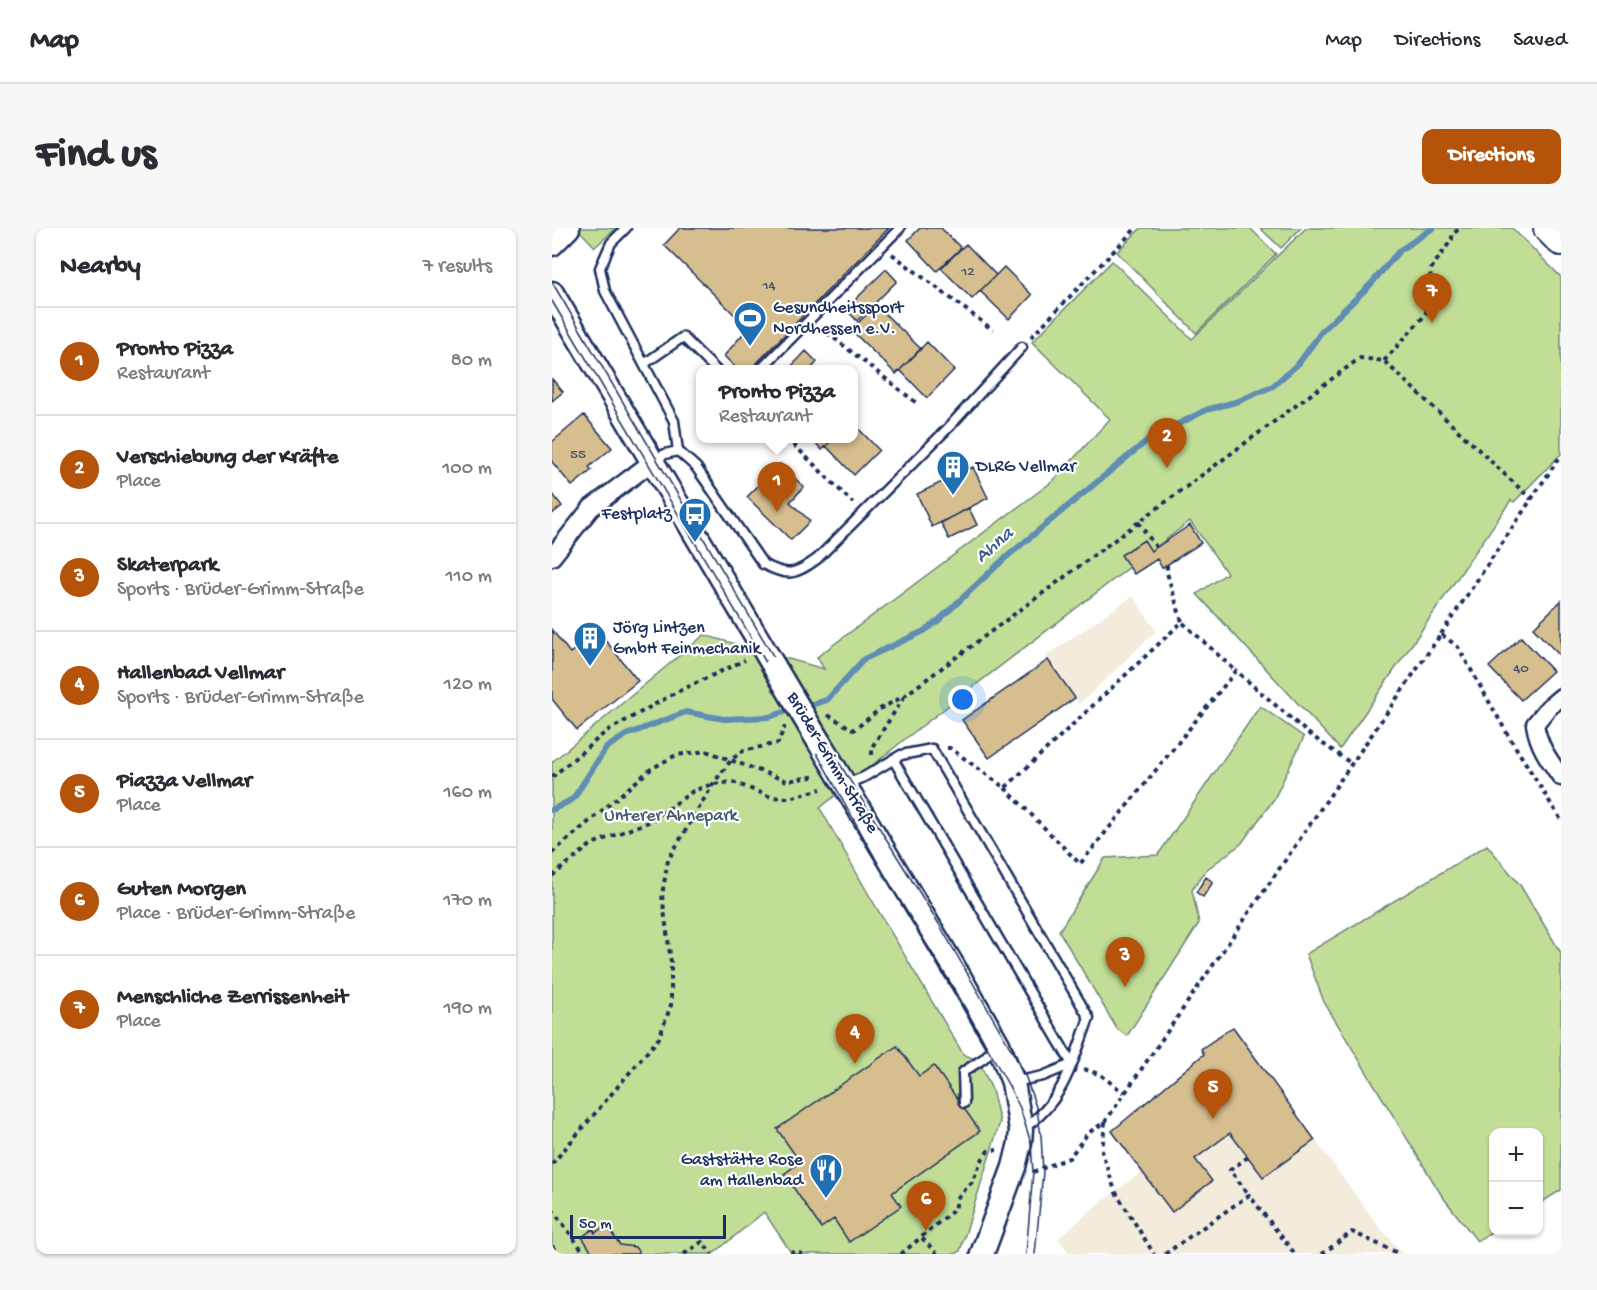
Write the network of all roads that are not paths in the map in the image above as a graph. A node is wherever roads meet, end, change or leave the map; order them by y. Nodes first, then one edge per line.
1 (568, 228) edge
2 (626, 228) edge
3 (900, 228) edge
4 (1549, 228) edge
5 (1561, 240) edge
6 (552, 244) edge
7 (552, 294) edge
8 (1022, 347) road end
9 (644, 364) junction
10 (712, 365) edge
11 (764, 365) edge
12 (678, 451) junction
13 (652, 462) junction
14 (552, 557) edge
15 (1561, 697) edge
16 (893, 759) junction
17 (1561, 777) edge
18 (846, 784) junction
19 (998, 1044) junction
20 (1072, 1064) junction
21 (1013, 1082) junction
22 (964, 1102) dead end
23 (1021, 1130) junction
24 (982, 1254) edge

1 - 6 street
2 - 9 lane
3 - 11 lane
4 - 5 highway
7 - 13 street, Brüder-Grimm-Straße
8 - 12 lane
9 - 10 lane
9 - 12 lane
12 - 13 lane
13 - 14 street
13 - 18 street, Brüder-Grimm-Straße, bridge
15 - 17 street
16 - 18 lane
16 - 20 lane
16 - 20 lane
18 - 19 street, Brüder-Grimm-Straße
19 - 21 street, Brüder-Grimm-Straße
19 - 22 lane
20 - 21 lane
20 - 23 lane
21 - 23 street, Brüder-Grimm-Straße
23 - 24 street, Brüder-Grimm-Straße

